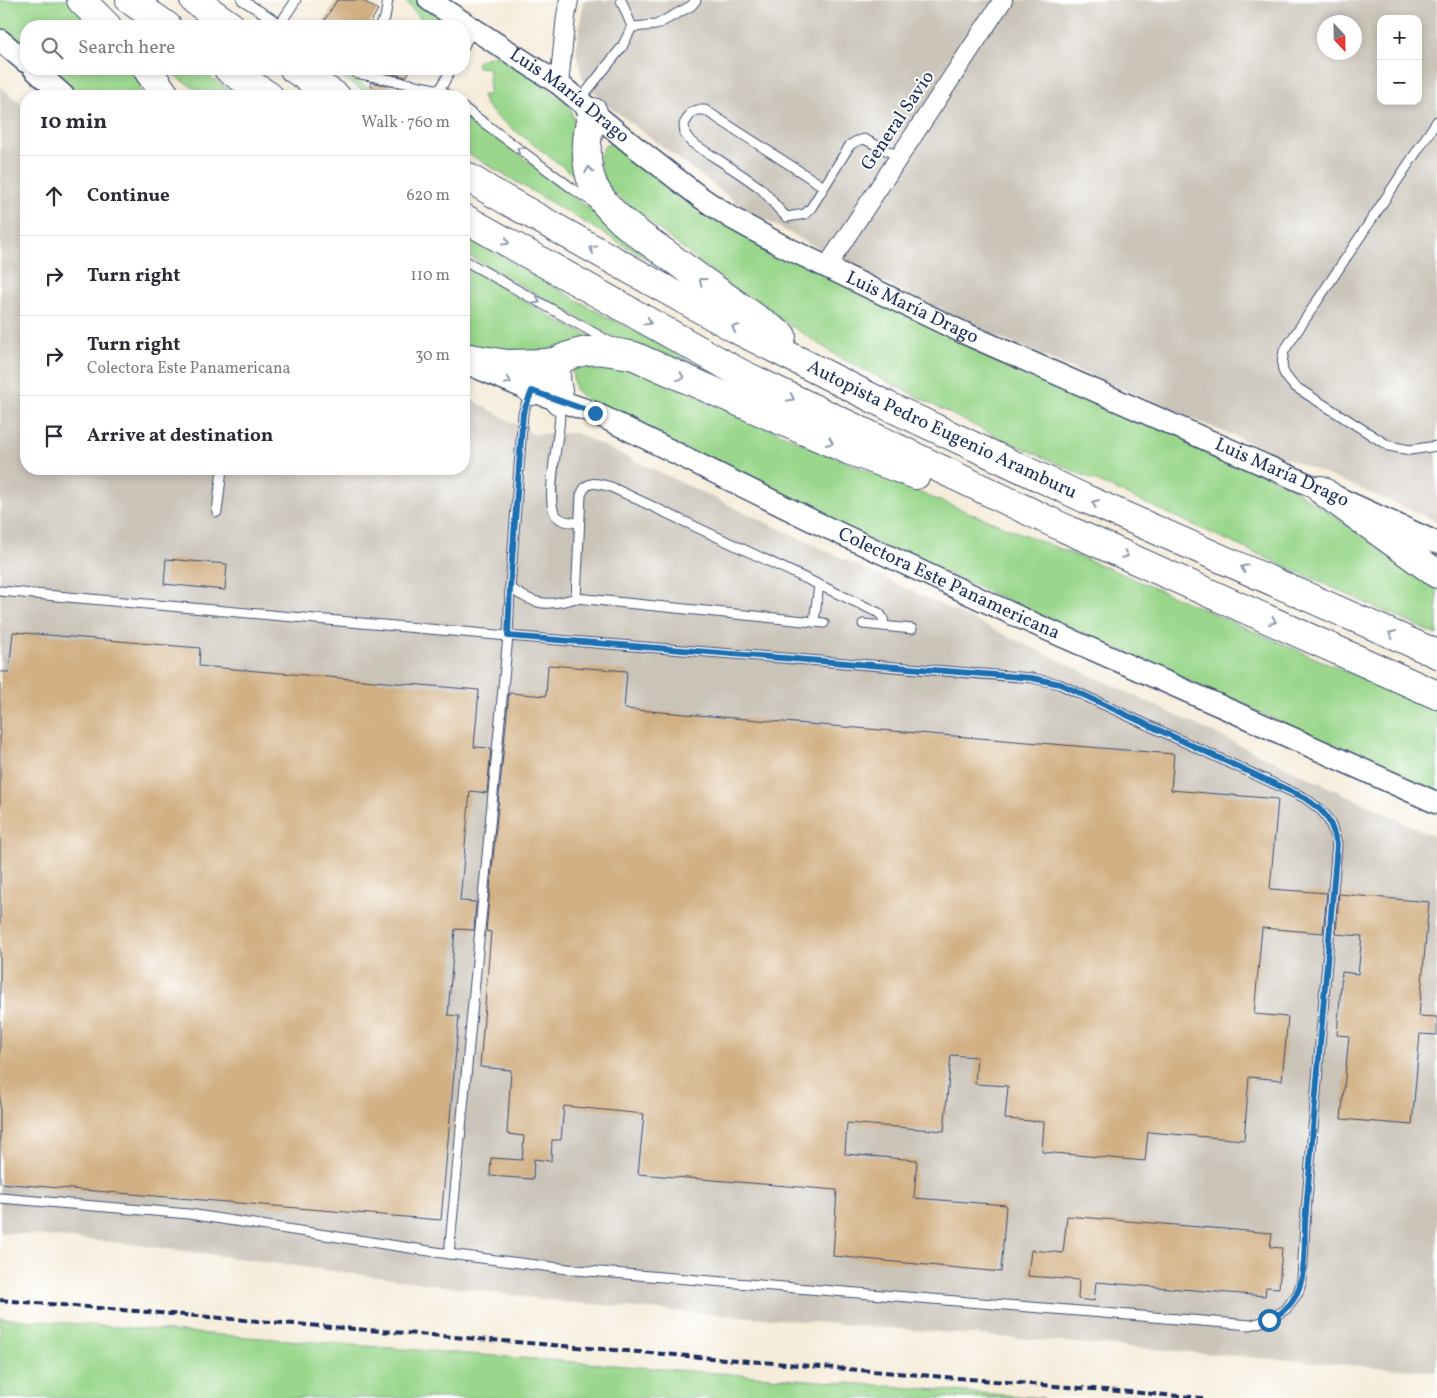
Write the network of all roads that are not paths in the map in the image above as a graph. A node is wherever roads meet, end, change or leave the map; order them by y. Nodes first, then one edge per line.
1 (81, 0) edge
2 (130, 0) edge
3 (194, 0) edge
4 (242, 0) edge
5 (296, 0) edge
6 (388, 0) edge
7 (429, 0) edge
8 (569, 0) edge
9 (621, 0) edge
10 (696, 0) edge
11 (1003, 0) edge
12 (254, 3) edge
13 (102, 20) edge
14 (158, 20) edge
15 (222, 20) edge
16 (276, 20) edge
17 (285, 20) edge
18 (384, 20) edge
19 (450, 20) edge
20 (632, 27) junction
21 (470, 39) edge
22 (0, 40) edge
23 (20, 57) edge
24 (41, 75) edge
25 (150, 75) edge
26 (237, 75) edge
27 (303, 75) edge
28 (370, 75) edge
29 (448, 75) edge
30 (559, 84) junction
31 (57, 90) edge
32 (162, 90) edge
33 (260, 90) edge
34 (327, 90) edge
35 (440, 90) joint
36 (586, 106) junction
37 (470, 112) edge
38 (1437, 121) edge
39 (900, 157) junction
40 (470, 180) edge
41 (824, 187) junction
42 (617, 218) junction
43 (470, 221) edge
44 (470, 263) edge
45 (827, 266) junction
46 (634, 356) junction
47 (558, 361) junction
48 (474, 364) edge
49 (532, 391) junction
50 (560, 401) junction
51 (888, 406) junction
52 (1437, 446) edge
53 (221, 475) edge
54 (1321, 490) junction
55 (217, 512) dead end
56 (579, 523) junction
57 (1064, 528) junction
58 (1437, 543) edge
59 (1437, 574) edge
60 (819, 585) junction
61 (510, 588) junction
62 (0, 590) edge
63 (576, 598) junction
64 (814, 622) junction
65 (824, 623) dead end
66 (863, 624) dead end
67 (884, 626) junction
68 (912, 629) dead end
69 (508, 636) junction
70 (1437, 654) edge
71 (1437, 695) edge
72 (1437, 803) edge
73 (0, 1198) edge
74 (450, 1254) junction

1 - 13 highway
2 - 14 highway
3 - 15 highway
4 - 12 lane
5 - 17 lane
6 - 18 lane
7 - 19 street, Luis María Drago
8 - 30 street
9 - 20 lane
10 - 20 lane
11 - 39 street, General Savio
12 - 16 lane
20 - 36 lane
21 - 30 street, Luis María Drago
22 - 23 street
24 - 31 street
25 - 32 highway
26 - 33 highway
27 - 34 highway
28 - 35 lane
29 - 35 lane
30 - 36 street, Luis María Drago
42 -> 36 highway
36 - 45 street, Luis María Drago
42 -> 37 lane
38 - 52 lane
39 - 41 lane
39 - 45 street, General Savio
51 -> 40 highway, Autopista Pedro Eugenio Aramburu
41 - 41 lane
51 -> 42 highway
43 -> 57 highway, Autopista Pedro Eugenio Aramburu
44 -> 46 lane
45 - 54 street, Luis María Drago
46 - 47 highway
46 -> 57 highway
47 - 48 highway
47 - 49 highway
47 - 50 highway
48 -> 49 street, Colectora Este Panamericana
49 - 50 street, Colectora Este Panamericana
49 - 61 lane
50 - 56 lane
50 - 72 street, Colectora Este Panamericana
70 -> 51 highway, Autopista Pedro Eugenio Aramburu
53 - 55 lane
54 - 58 street, Luis María Drago
54 - 59 highway
56 - 60 lane
56 - 63 lane
57 -> 71 highway, Autopista Pedro Eugenio Aramburu
60 - 64 lane
60 - 67 lane
61 - 63 lane
61 - 69 lane
62 - 69 lane
63 - 64 lane
64 - 65 lane
66 - 67 lane
67 - 68 lane
69 - 74 lane
69 - 74 lane
73 - 74 lane

